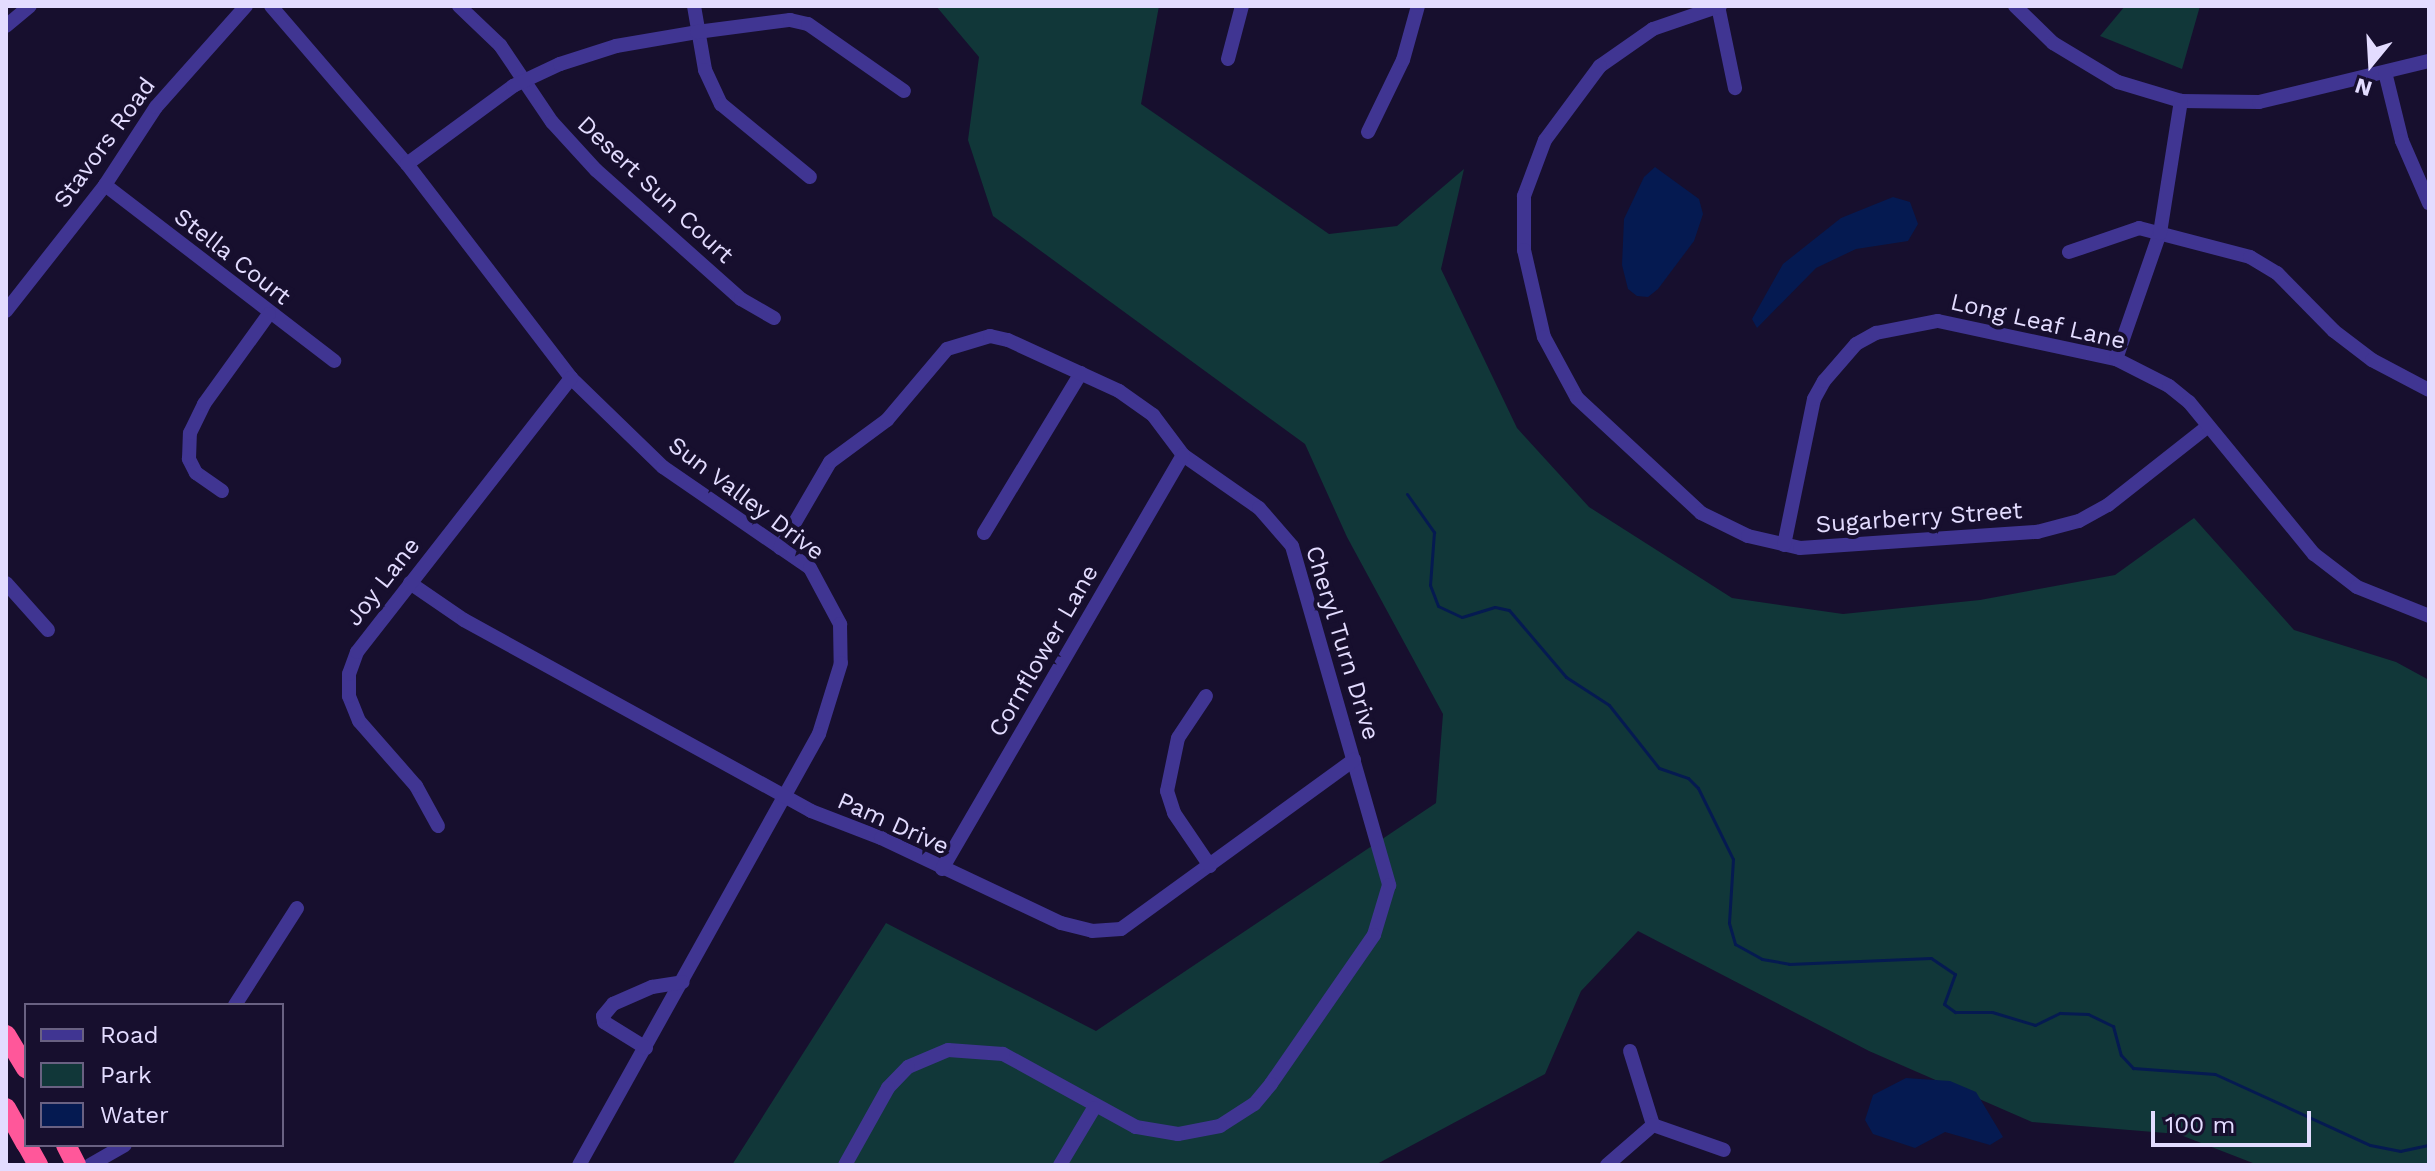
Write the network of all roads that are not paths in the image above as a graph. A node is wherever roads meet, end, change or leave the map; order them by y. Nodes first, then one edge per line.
1 (30, 6) edge
2 (246, 6) edge
3 (258, 6) edge
4 (271, 6) edge
5 (459, 6) edge
6 (694, 6) edge
7 (1242, 6) edge
8 (1418, 6) edge
9 (1718, 6) edge
10 (2015, 6) edge
11 (6, 26) edge
12 (286, 26) junction
13 (697, 32) junction
14 (1228, 59) dead end
15 (2429, 61) edge
16 (2385, 72) junction
17 (527, 80) junction
18 (1735, 88) dead end
19 (904, 91) dead end
20 (2181, 101) junction
21 (1368, 132) dead end
22 (407, 164) junction
23 (810, 177) dead end
24 (105, 185) junction
25 (2429, 203) edge
26 (2160, 233) junction
27 (2069, 252) dead end
28 (6, 311) edge
29 (269, 314) junction
30 (774, 318) dead end
31 (2116, 359) junction
32 (334, 361) dead end
33 (1081, 373) junction
34 (571, 378) junction
35 (2429, 390) edge
36 (2207, 427) junction
37 (1183, 455) junction
38 (222, 491) dead end
39 (984, 533) dead end
40 (1784, 545) junction
41 (780, 548) junction
42 (6, 583) edge
43 (410, 583) junction
44 (2429, 616) edge
45 (48, 630) dead end
46 (1206, 696) dead end
47 (1354, 760) junction
48 (787, 797) junction
49 (438, 826) dead end
50 (1210, 866) junction
51 (942, 869) junction
52 (297, 908) dead end
53 (683, 982) junction
54 (236, 1003) edge
55 (6, 1035) edge
56 (646, 1048) junction
57 (1630, 1051) dead end
58 (24, 1065) edge
59 (6, 1108) edge
60 (1094, 1108) junction
61 (1653, 1125) junction
62 (24, 1140) edge
63 (28, 1147) edge
64 (67, 1147) edge
65 (122, 1147) edge
66 (1724, 1150) dead end
67 (38, 1165) edge
68 (76, 1165) edge
69 (90, 1165) edge
70 (579, 1165) edge
71 (845, 1165) edge
72 (1060, 1165) edge
73 (1607, 1165) edge

1 - 11 street
2 - 24 street, Stavors Road
3 - 12 street, Sun Valley Drive
4 - 12 street, Sun Valley Drive
5 - 17 street, Desert Sun Court
6 - 13 street
7 - 14 street
8 - 21 street
9 - 18 street
9 - 40 street, Sugarberry Street
10 - 20 street
12 - 22 street, Sun Valley Drive
13 - 17 street
13 - 19 street
13 - 23 street
15 - 16 street
16 - 20 street
16 - 25 street
17 - 22 street
17 - 30 street, Desert Sun Court
20 - 26 street
22 - 34 street, Sun Valley Drive
24 - 28 street, Stavors Road
24 - 29 street, Stella Court
26 - 27 street
26 - 31 street
26 - 35 street
29 - 32 street, Stella Court
29 - 38 street
31 - 36 street, Long Leaf Lane
31 - 40 street, Long Leaf Lane
33 - 37 street, Cheryl Turn Drive
33 - 39 street
33 - 41 street, Cheryl Turn Drive
34 - 41 street, Sun Valley Drive
34 - 43 street, Joy Lane
36 - 40 street, Sugarberry Street
36 - 44 street, Long Leaf Lane
37 - 47 street, Cheryl Turn Drive
37 - 51 street, Cornflower Lane
41 - 48 street, Sun Valley Drive
42 - 45 street
43 - 48 street, Pam Drive
43 - 49 street, Joy Lane
46 - 50 street
47 - 50 street, Pam Drive
47 - 60 street, Cheryl Turn Drive
48 - 51 street, Pam Drive
48 - 53 street, Sun Valley Drive
50 - 51 street, Pam Drive
52 - 54 street
53 - 56 street, Sun Valley Drive
53 - 56 street
55 - 58 highway
56 - 70 street, Sun Valley Drive
57 - 61 street
59 - 62 highway
60 - 71 street, Cheryl Turn Drive
60 - 72 street
61 - 66 street
61 - 73 street
63 - 67 highway
64 - 68 highway
65 - 69 street

